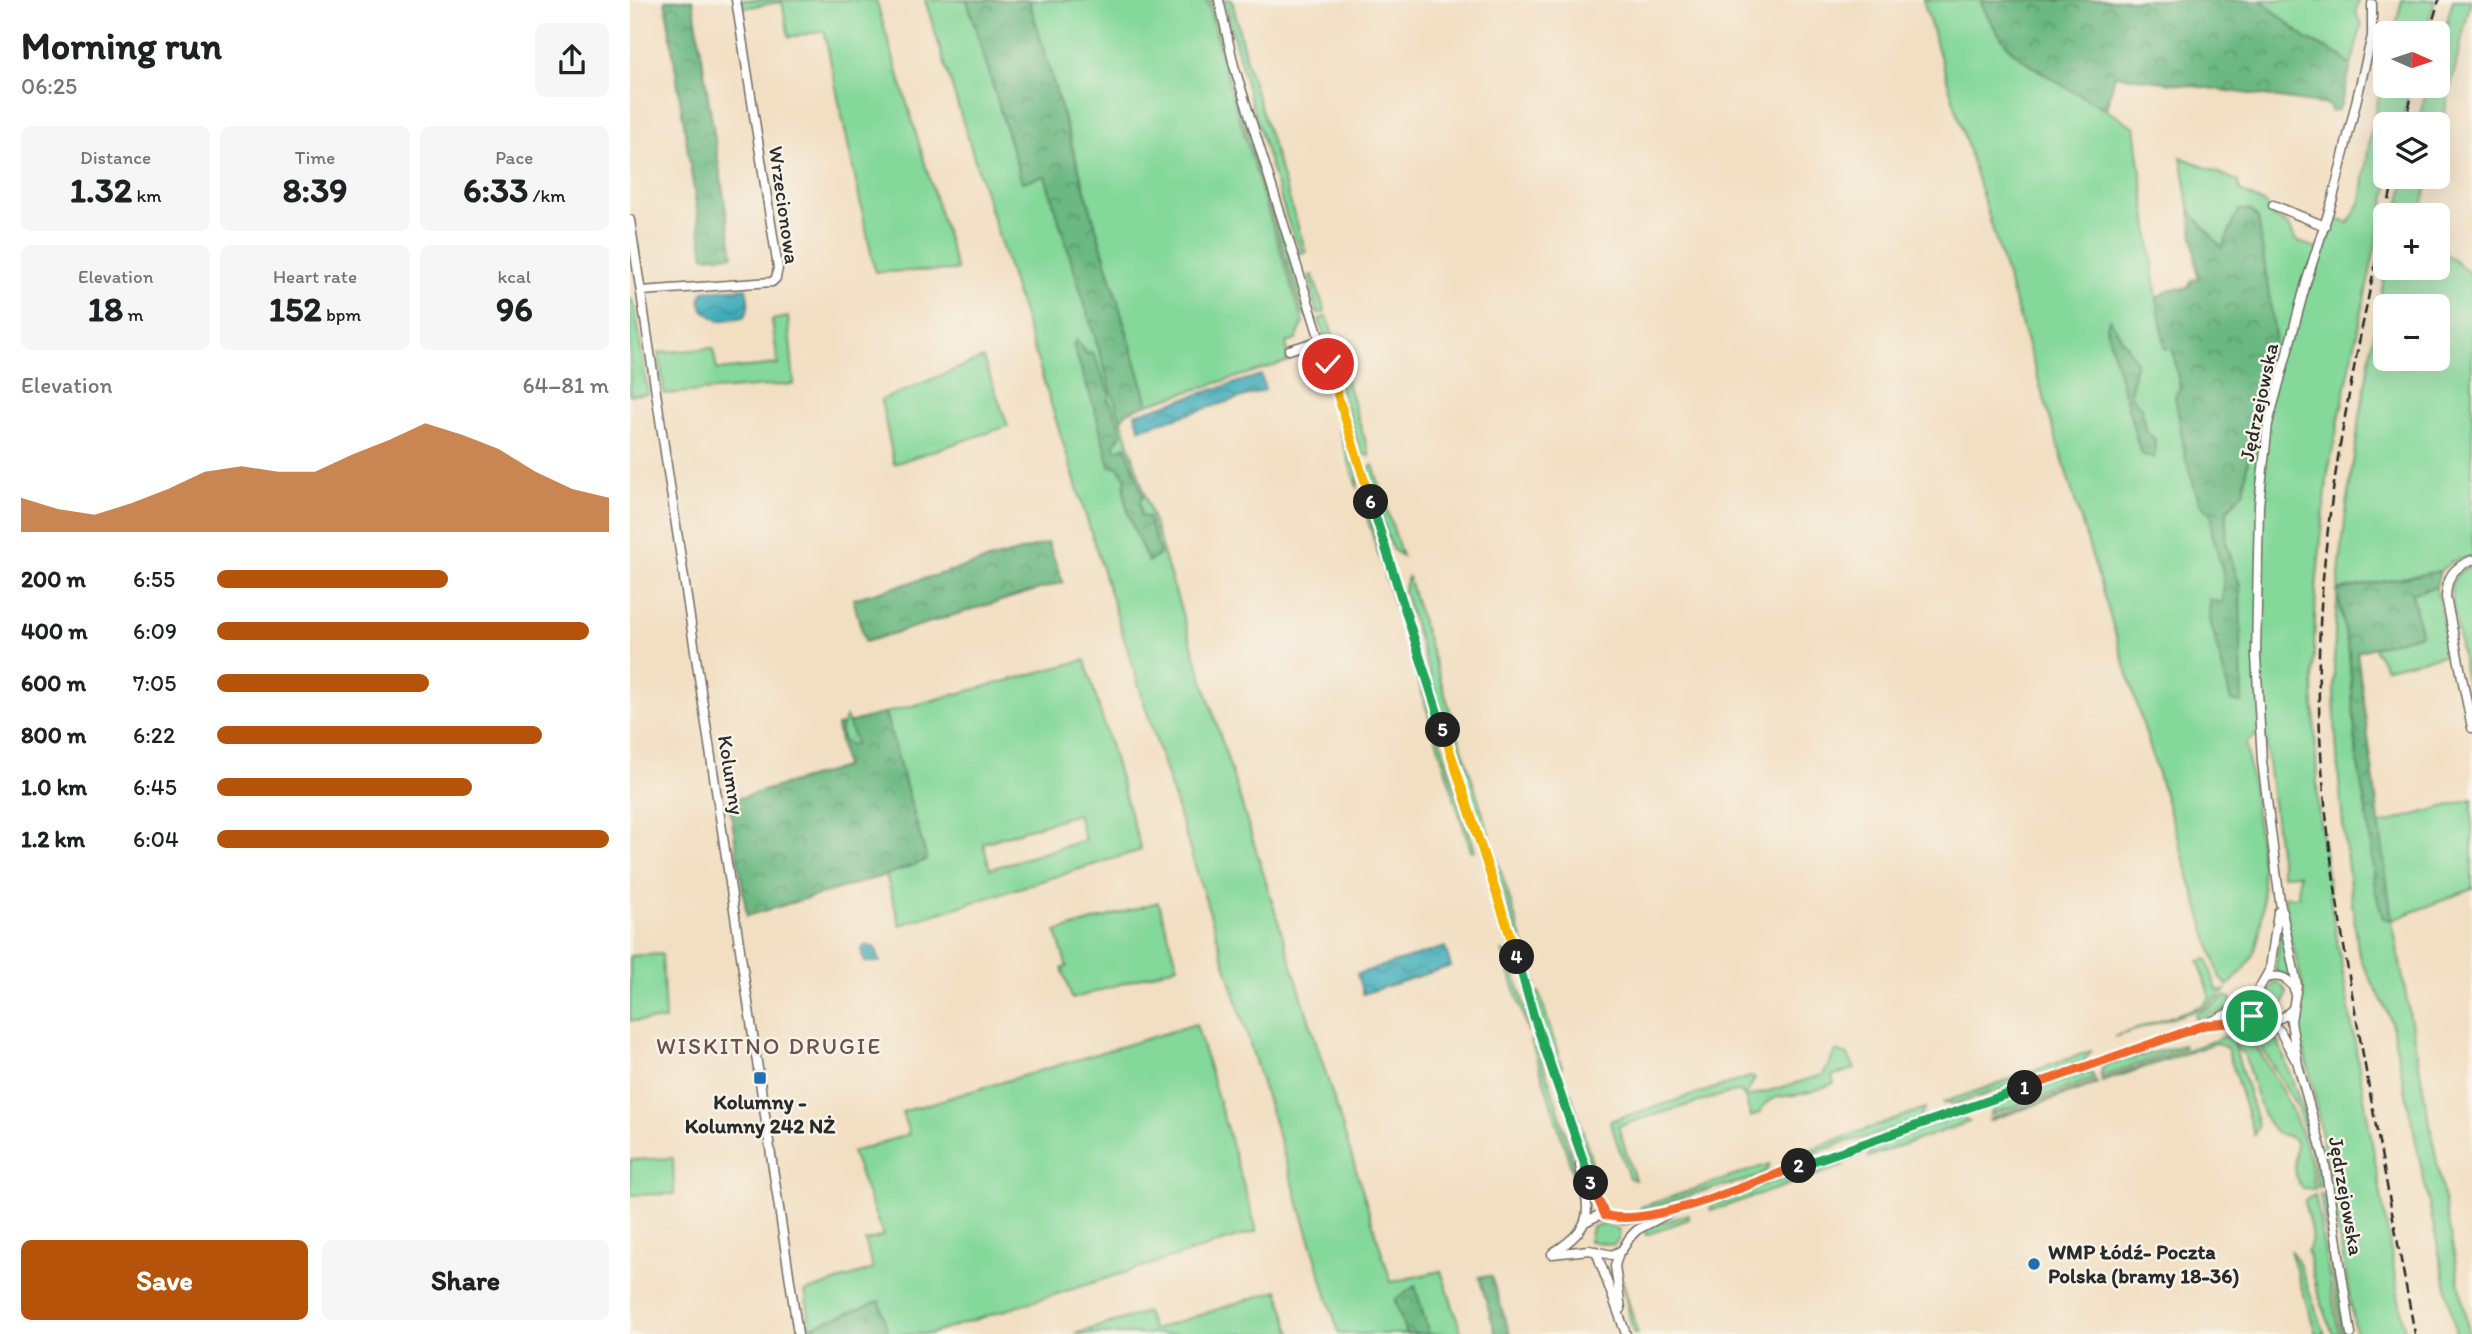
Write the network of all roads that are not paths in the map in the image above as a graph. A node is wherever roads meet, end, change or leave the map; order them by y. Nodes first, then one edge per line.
1 (736, 0) edge
2 (1219, 0) edge
3 (2372, 4) dead end
4 (2273, 205) dead end
5 (630, 220) edge
6 (2325, 226) junction
7 (641, 291) junction
8 (1321, 340) junction
9 (1289, 350) dead end
10 (2472, 560) edge
11 (2472, 728) edge
12 (2280, 902) junction
13 (2267, 978) junction
14 (2296, 992) junction
15 (2256, 994) junction
16 (2291, 1010) junction
17 (2268, 1020) junction
18 (2205, 1025) junction
19 (2298, 1065) junction
20 (1577, 1143) junction
21 (1671, 1212) junction
22 (1605, 1215) junction
23 (1617, 1219) junction
24 (1585, 1222) junction
25 (1580, 1232) junction
26 (1627, 1241) junction
27 (1592, 1251) junction
28 (1619, 1252) junction
29 (1626, 1333) edge
30 (798, 1334) edge
31 (2351, 1334) edge

1 - 7 street, Wrzecionowa
2 - 8 street
3 - 6 street, Jędrzejowska
4 - 6 street
5 - 7 street, Kolumny
6 - 12 street, Jędrzejowska
7 - 30 street, Kolumny
8 - 9 street
8 - 20 street
10 - 11 street
12 - 13 street, Jędrzejowska
12 - 14 street, Jędrzejowska
13 - 14 street
13 - 15 street, Jędrzejowska
14 - 16 street, Jędrzejowska
15 - 17 street, Jędrzejowska
15 - 18 street
16 - 17 street
16 - 19 street, Jędrzejowska
17 - 18 street
17 - 19 street, Jędrzejowska
18 - 21 street
19 - 31 street, Jędrzejowska
20 - 22 street
20 - 24 street
21 - 23 street
21 - 26 street
22 - 23 street
22 - 24 street
23 - 26 street
24 - 25 street
25 - 27 street
25 - 27 street
26 - 28 street
27 - 28 street
27 - 29 street
28 - 29 street

